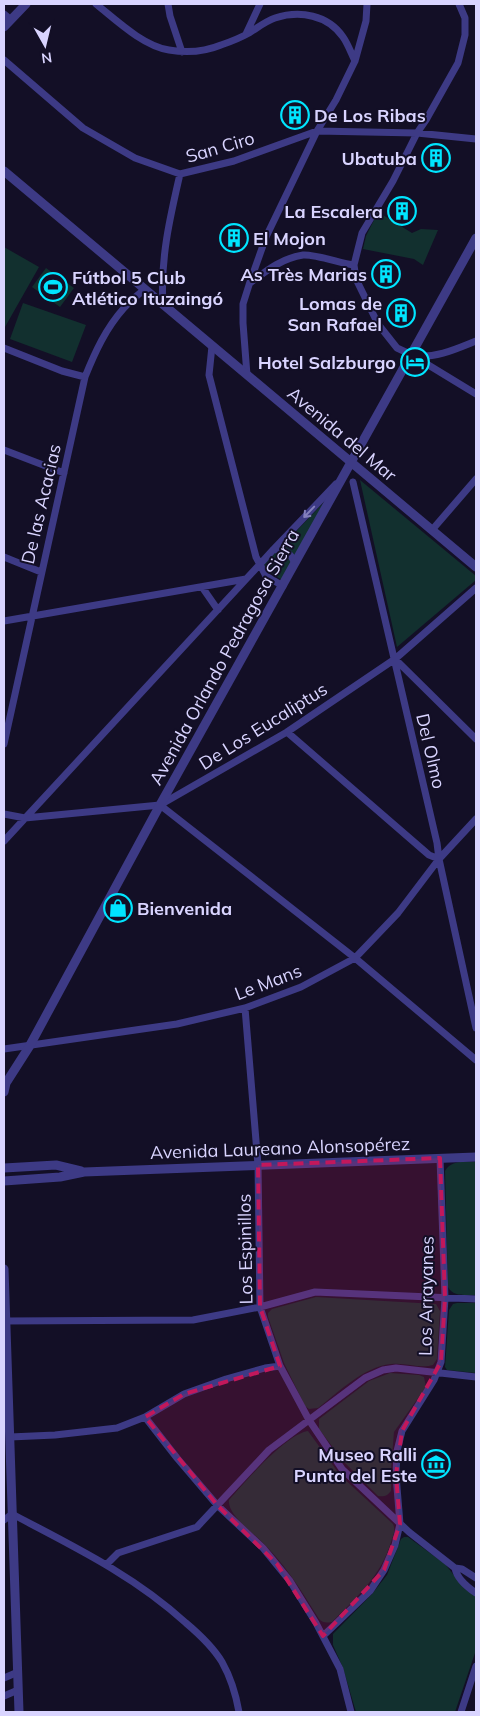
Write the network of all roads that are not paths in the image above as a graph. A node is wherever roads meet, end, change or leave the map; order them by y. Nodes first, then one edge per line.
1 (26, 4) edge
2 (96, 4) edge
3 (168, 4) edge
4 (260, 4) edge
5 (367, 4) edge
6 (459, 4) edge
7 (6, 20) edge
8 (246, 35) junction
9 (182, 52) junction
10 (4, 60) edge
11 (355, 61) junction
12 (317, 131) junction
13 (416, 133) junction
14 (476, 139) edge
15 (4, 171) edge
16 (180, 174) junction
17 (476, 238) edge
18 (354, 265) junction
19 (249, 284) junction
20 (145, 289) junction
21 (163, 305) junction
22 (476, 341) edge
23 (212, 346) junction
24 (4, 348) edge
25 (412, 355) junction
26 (247, 375) junction
27 (85, 376) junction
28 (476, 394) edge
29 (4, 450) edge
30 (352, 463) junction
31 (64, 473) junction
32 (343, 477) junction
33 (476, 479) edge
34 (353, 482) dead end
35 (432, 530) junction
36 (273, 550) junction
37 (4, 557) edge
38 (295, 563) junction
39 (259, 566) junction
40 (476, 566) edge
41 (41, 572) junction
42 (266, 576) junction
43 (248, 577) junction
44 (283, 586) junction
45 (202, 587) junction
46 (476, 588) edge
47 (218, 610) junction
48 (32, 616) junction
49 (4, 621) edge
50 (394, 659) junction
51 (287, 732) junction
52 (476, 739) edge
53 (4, 744) edge
54 (160, 805) junction
55 (4, 814) edge
56 (25, 818) junction
57 (476, 819) edge
58 (4, 841) edge
59 (439, 859) junction
60 (355, 958) junction
61 (245, 1008) junction
62 (476, 1028) edge
63 (28, 1047) junction
64 (4, 1049) edge
65 (476, 1060) edge
66 (4, 1092) edge
67 (476, 1157) edge
68 (440, 1158) junction
69 (258, 1165) junction
70 (42, 1166) junction
71 (4, 1168) edge
72 (84, 1172) junction
73 (43, 1178) junction
74 (4, 1181) edge
75 (4, 1269) edge
76 (445, 1298) junction
77 (476, 1299) edge
78 (260, 1307) junction
79 (5, 1320) edge
80 (280, 1366) junction
81 (438, 1373) junction
82 (476, 1378) edge
83 (145, 1417) junction
84 (309, 1420) junction
85 (10, 1437) junction
86 (217, 1505) junction
87 (12, 1514) junction
88 (4, 1520) edge
89 (400, 1524) junction
90 (107, 1564) junction
91 (455, 1568) junction
92 (476, 1578) edge
93 (476, 1593) edge
94 (323, 1636) junction
95 (476, 1666) edge
96 (18, 1672) junction
97 (4, 1678) edge
98 (18, 1690) junction
99 (4, 1696) edge
100 (19, 1712) edge
101 (239, 1712) edge
102 (351, 1712) edge
103 (461, 1712) edge

1 - 7 street
2 - 9 street
3 - 9 street
4 - 8 street
5 - 11 street
6 - 13 street
8 - 9 street
8 - 11 street
10 - 16 street, San Ciro
11 - 12 street
12 - 13 street, San Ciro
12 - 16 street, San Ciro
12 - 19 street
13 - 14 street, San Ciro
13 - 18 street
15 - 20 street, Avenida del Mar
16 - 21 street
17 - 25 street, Avenida Orlando Pedragosa Sierra
18 - 19 street
18 - 25 street
19 - 26 street
20 - 21 street, Avenida del Mar
20 - 27 street, De las Acacias
21 - 23 street, Avenida del Mar
22 - 25 street
23 - 26 street, Avenida del Mar
23 - 39 street
24 - 27 street
25 - 28 street
25 - 30 street, Avenida Orlando Pedragosa Sierra
26 - 30 street, Avenida del Mar
27 - 31 street, De las Acacias
29 - 31 street
30 - 32 street, Avenida Orlando Pedragosa Sierra
30 - 35 street, Avenida del Mar
31 - 41 street, De las Acacias
32 -> 36 street
32 - 38 street, Avenida Orlando Pedragosa Sierra
33 - 35 street
34 - 50 street, Del Olmo
35 - 40 street, Avenida del Mar
36 - 38 street
36 - 39 street
37 - 41 street
38 - 44 street, Avenida Orlando Pedragosa Sierra
39 - 42 street
39 - 43 street
41 - 48 street, De las Acacias
42 - 43 street
42 - 44 street
43 - 45 street
43 - 47 street
44 - 54 street, Avenida Orlando Pedragosa Sierra
45 - 47 street
45 - 48 street
46 - 50 street, De Los Eucaliptus
47 - 56 street
48 - 49 street
48 - 53 street, De las Acacias
50 - 51 street, De Los Eucaliptus
50 - 52 street
50 - 59 street, Del Olmo
51 - 54 street, De Los Eucaliptus
51 - 59 street
54 - 56 street, De Los Eucaliptus
54 - 60 street
54 - 63 street, Avenida Orlando Pedragosa Sierra
55 - 56 street, De Los Eucaliptus
56 - 58 street
57 - 59 street, Le Mans
59 - 60 street, Le Mans
59 - 62 street, Del Olmo
60 - 61 street, Le Mans
60 - 65 street
61 - 63 street, Le Mans
61 - 69 street, Los Espinillos
63 - 64 street, Le Mans
63 - 66 street, Avenida Orlando Pedragosa Sierra
67 - 68 street, Avenida Laureano Alonsopérez
68 - 69 street, Avenida Laureano Alonsopérez
68 - 76 street, Los Arrayanes
69 - 72 street, Avenida Laureano Alonsopérez
69 - 78 street, Los Espinillos
70 - 71 street, Avenida Laureano Alonsopérez
70 - 72 street, Avenida Laureano Alonsopérez
70 - 73 street
72 - 73 street, Avenida Laureano Alonsopérez
73 - 74 street, Avenida Laureano Alonsopérez
75 - 79 street
76 - 77 street
76 - 78 street
76 - 81 street, Los Arrayanes
78 - 79 street
78 - 80 street, Los Espinillos
79 - 85 street
80 - 83 street
80 - 84 street, Los Espinillos
81 - 82 street
81 - 84 street
81 - 89 street, Los Arrayanes
83 - 85 street
83 - 86 street
84 - 86 street
84 - 89 street, Los Espinillos
85 - 87 street
86 - 90 street
86 - 94 street
87 - 88 street
87 - 90 street
87 - 96 street
89 - 91 street, Los Espinillos
89 - 94 street, Los Arrayanes
90 - 101 street
91 - 92 street, Los Espinillos
91 - 93 street, Los Espinillos
94 - 102 street
95 - 103 street
96 - 97 street
96 - 98 street
98 - 99 street
98 - 100 street

